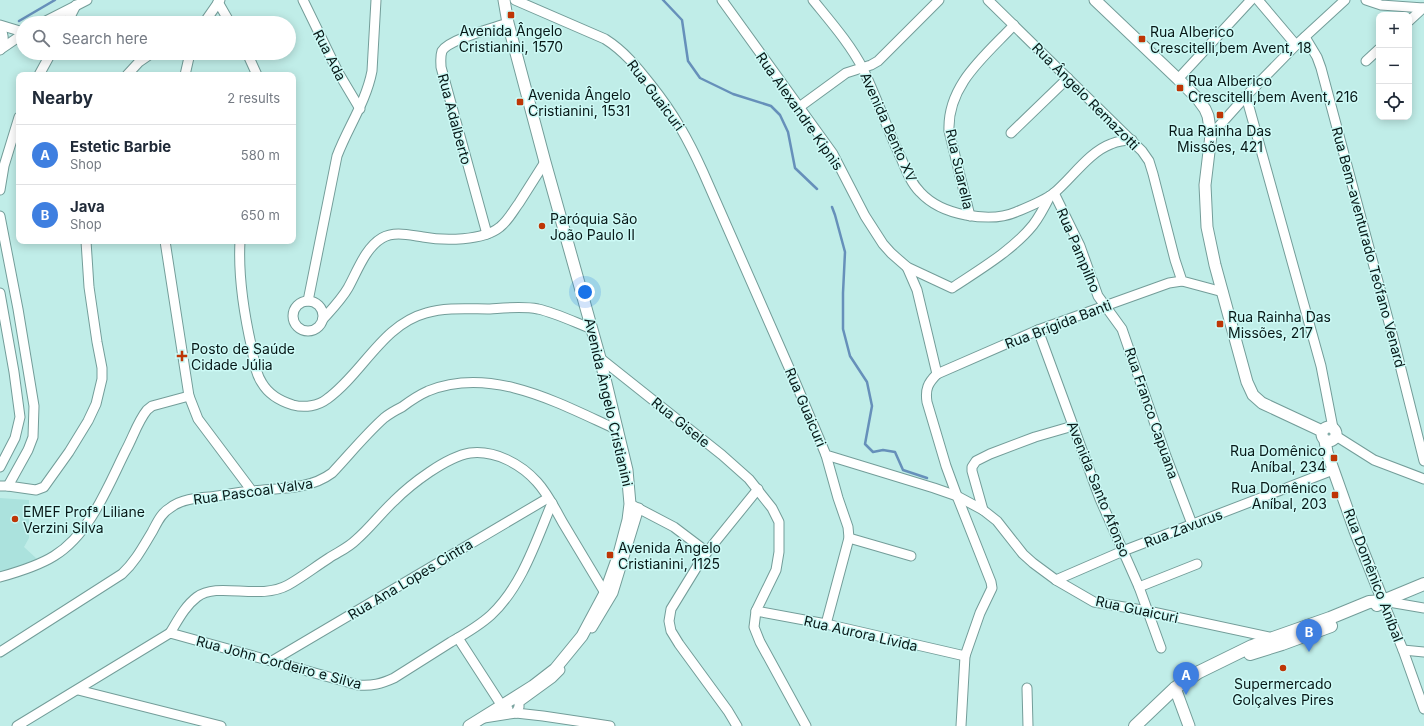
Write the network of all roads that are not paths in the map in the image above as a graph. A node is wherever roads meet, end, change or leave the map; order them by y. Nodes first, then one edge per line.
1 (88, 0) edge
2 (303, 0) edge
3 (376, 0) edge
4 (504, 0) edge
5 (514, 0) edge
6 (722, 0) edge
7 (813, 0) edge
8 (939, 0) edge
9 (988, 0) edge
10 (1095, 0) edge
11 (1251, 0) edge
12 (1258, 0) edge
13 (1345, 0) edge
14 (1366, 0) edge
15 (219, 1) edge
16 (76, 5) junction
17 (1424, 8) edge
18 (55, 16) edge
19 (70, 16) edge
20 (209, 16) edge
21 (226, 16) edge
22 (1412, 18) edge
23 (508, 23) junction
24 (1014, 25) junction
25 (0, 26) edge
26 (16, 31) edge
27 (1305, 37) junction
28 (16, 38) edge
29 (1296, 45) junction
30 (1, 49) edge
31 (1376, 52) edge
32 (48, 60) edge
33 (142, 60) edge
34 (188, 60) edge
35 (250, 60) edge
36 (1366, 61) dead end
37 (862, 68) junction
38 (41, 72) edge
39 (130, 72) edge
40 (186, 72) edge
41 (256, 72) edge
42 (1068, 78) junction
43 (1178, 78) junction
44 (1246, 96) junction
45 (798, 108) junction
46 (360, 109) junction
47 (16, 127) edge
48 (1011, 133) dead end
49 (1211, 135) junction
50 (1132, 140) junction
51 (545, 162) junction
52 (0, 190) edge
53 (1052, 194) junction
54 (0, 216) edge
55 (970, 216) junction
56 (486, 234) junction
57 (86, 244) edge
58 (165, 244) edge
59 (240, 244) edge
60 (907, 267) junction
61 (1182, 281) junction
62 (1223, 292) junction
63 (0, 293) edge
64 (308, 301) junction
65 (1104, 306) junction
66 (3, 318) edge
67 (323, 319) junction
68 (592, 329) junction
69 (1038, 330) junction
70 (600, 358) junction
71 (937, 374) junction
72 (189, 396) junction
73 (1073, 426) junction
74 (618, 430) junction
75 (1329, 434) junction
76 (826, 455) junction
77 (1424, 461) edge
78 (0, 466) edge
79 (1334, 470) junction
80 (1424, 479) edge
81 (4, 486) edge
82 (758, 489) junction
83 (252, 491) junction
84 (957, 496) junction
85 (550, 500) junction
86 (634, 506) junction
87 (982, 510) junction
88 (1192, 524) junction
89 (849, 538) junction
90 (1123, 551) junction
91 (707, 552) junction
92 (911, 556) dead end
93 (1197, 564) dead end
94 (0, 577) edge
95 (1056, 580) junction
96 (1424, 584) edge
97 (1139, 587) junction
98 (605, 593) junction
99 (1382, 601) junction
100 (1424, 608) edge
101 (756, 611) junction
102 (1148, 611) junction
103 (826, 624) junction
104 (170, 633) junction
105 (458, 638) junction
106 (1278, 641) junction
107 (1161, 648) dead end
108 (1403, 650) junction
109 (0, 652) edge
110 (1424, 652) edge
111 (965, 656) junction
112 (272, 661) junction
113 (1027, 688) dead end
114 (1175, 688) junction
115 (78, 690) junction
116 (502, 706) junction
117 (1424, 709) edge
118 (516, 713) junction
119 (482, 718) junction
120 (17, 726) edge
121 (221, 726) edge
122 (469, 726) edge
123 (610, 726) edge
124 (737, 726) edge
125 (806, 726) edge
126 (957, 726) edge
127 (961, 726) edge
128 (1028, 726) edge
129 (1135, 726) edge
130 (1189, 726) edge

1 - 16 street
2 - 46 street, Rua Ada
3 - 46 street
4 - 23 street, Avenida Ângelo Cristianini
5 - 76 street, Rua Guaicuri
6 - 45 street, Rua Alexandre Kipnis
7 - 37 street, Avenida Bento XV
8 - 37 street
9 - 24 street, Rua Ângelo Remazotti
10 - 43 street
11 - 43 street
12 - 29 street
13 - 27 street
14 - 17 street
15 - 20 street
15 - 21 street
16 - 18 street
16 - 19 street
17 - 22 street
23 - 51 street, Avenida Ângelo Cristianini
23 - 56 street, Rua Adalberto
24 - 42 street, Rua Ângelo Remazotti
24 - 55 street, Rua Suarella
25 - 26 street
25 - 30 street
27 - 29 street
27 - 77 street, Rua Bem-aventurado Teófano Venard
28 - 30 street
29 - 44 street
31 - 36 street
32 - 38 street
33 - 39 street
34 - 40 street
35 - 41 street
37 - 45 street
37 - 55 street, Avenida Bento XV
42 - 48 street
42 - 50 street, Rua Ângelo Remazotti
43 - 49 street
44 - 49 street
44 - 75 street
45 - 60 street, Rua Alexandre Kipnis
46 - 64 street
47 - 52 street
49 - 62 street
50 - 53 street, Avenida Bento XV
50 - 61 street, Rua Ângelo Remazotti
51 - 56 street
51 - 68 street, Avenida Ângelo Cristianini
53 - 55 street, Avenida Bento XV
53 - 60 street, Rua Alexandre Kipnis
53 - 65 street, Rua Pampilho
54 - 81 street
56 - 67 street
57 - 81 street
58 - 72 street
59 - 68 street
60 - 71 street
61 - 62 street
61 - 65 street, Rua Brígida Banti
62 - 75 street
63 - 66 street
64 - 67 street
64 - 67 street
65 - 69 street, Rua Brígida Banti
65 - 88 street, Rua Franco Capuana
66 - 78 street
68 - 70 street, Avenida Ângelo Cristianini
69 - 71 street, Rua Brígida Banti
69 - 73 street, Avenida Santo Afonso
70 - 74 street, Avenida Ângelo Cristianini
70 - 82 street, Rua Gisele
71 - 84 street
72 - 83 street
72 - 94 street
73 - 87 street
73 - 90 street, Avenida Santo Afonso
74 - 83 street, Rua Pascoal Valva
74 - 86 street, Avenida Ângelo Cristianini
75 - 79 street, Rua Domênico Aníbal
75 - 80 street
76 - 84 street, Rua Guaicuri
76 - 89 street
79 - 88 street, Rua Zavurus
79 - 99 street, Rua Domênico Aníbal
82 - 91 street
82 - 101 street, Rua Gisele
83 - 109 street, Rua Pascoal Valva
84 - 87 street, Rua Guaicuri
84 - 111 street
85 - 98 street
85 - 104 street
85 - 105 street, Rua John Cordeiro e Silva
85 - 112 street, Rua Ana Lopes Cintra
86 - 91 street
86 - 98 street, Avenida Ângelo Cristianini
86 - 118 street
87 - 95 street, Rua Guaicuri
88 - 90 street, Rua Zavurus
89 - 92 street
89 - 103 street
90 - 95 street, Rua Zavurus
90 - 97 street, Avenida Santo Afonso
91 - 124 street
93 - 97 street
95 - 102 street, Rua Guaicuri
96 - 99 main road
97 - 102 street, Avenida Santo Afonso
98 - 116 street, Avenida Ângelo Cristianini
99 - 100 street
99 - 106 main road
99 - 108 street, Rua Domênico Aníbal
101 - 103 street, Rua Aurora Lívida
101 - 125 street
102 - 106 street, Rua Guaicuri
102 - 107 street, Avenida Santo Afonso
103 - 111 street, Rua Aurora Lívida
104 - 112 street, Rua John Cordeiro e Silva
104 - 115 street
105 - 112 street, Rua John Cordeiro e Silva
105 - 116 street
106 - 114 main road
108 - 110 street
108 - 117 street, Rua Domênico Aníbal
111 - 127 street
113 - 128 street
114 - 129 main road
114 - 130 street
115 - 120 street
115 - 121 street
116 - 118 street
116 - 119 street, Avenida Ângelo Cristianini
118 - 119 street
118 - 123 street
119 - 122 street, Avenida Ângelo Cristianini
126 - 127 street

